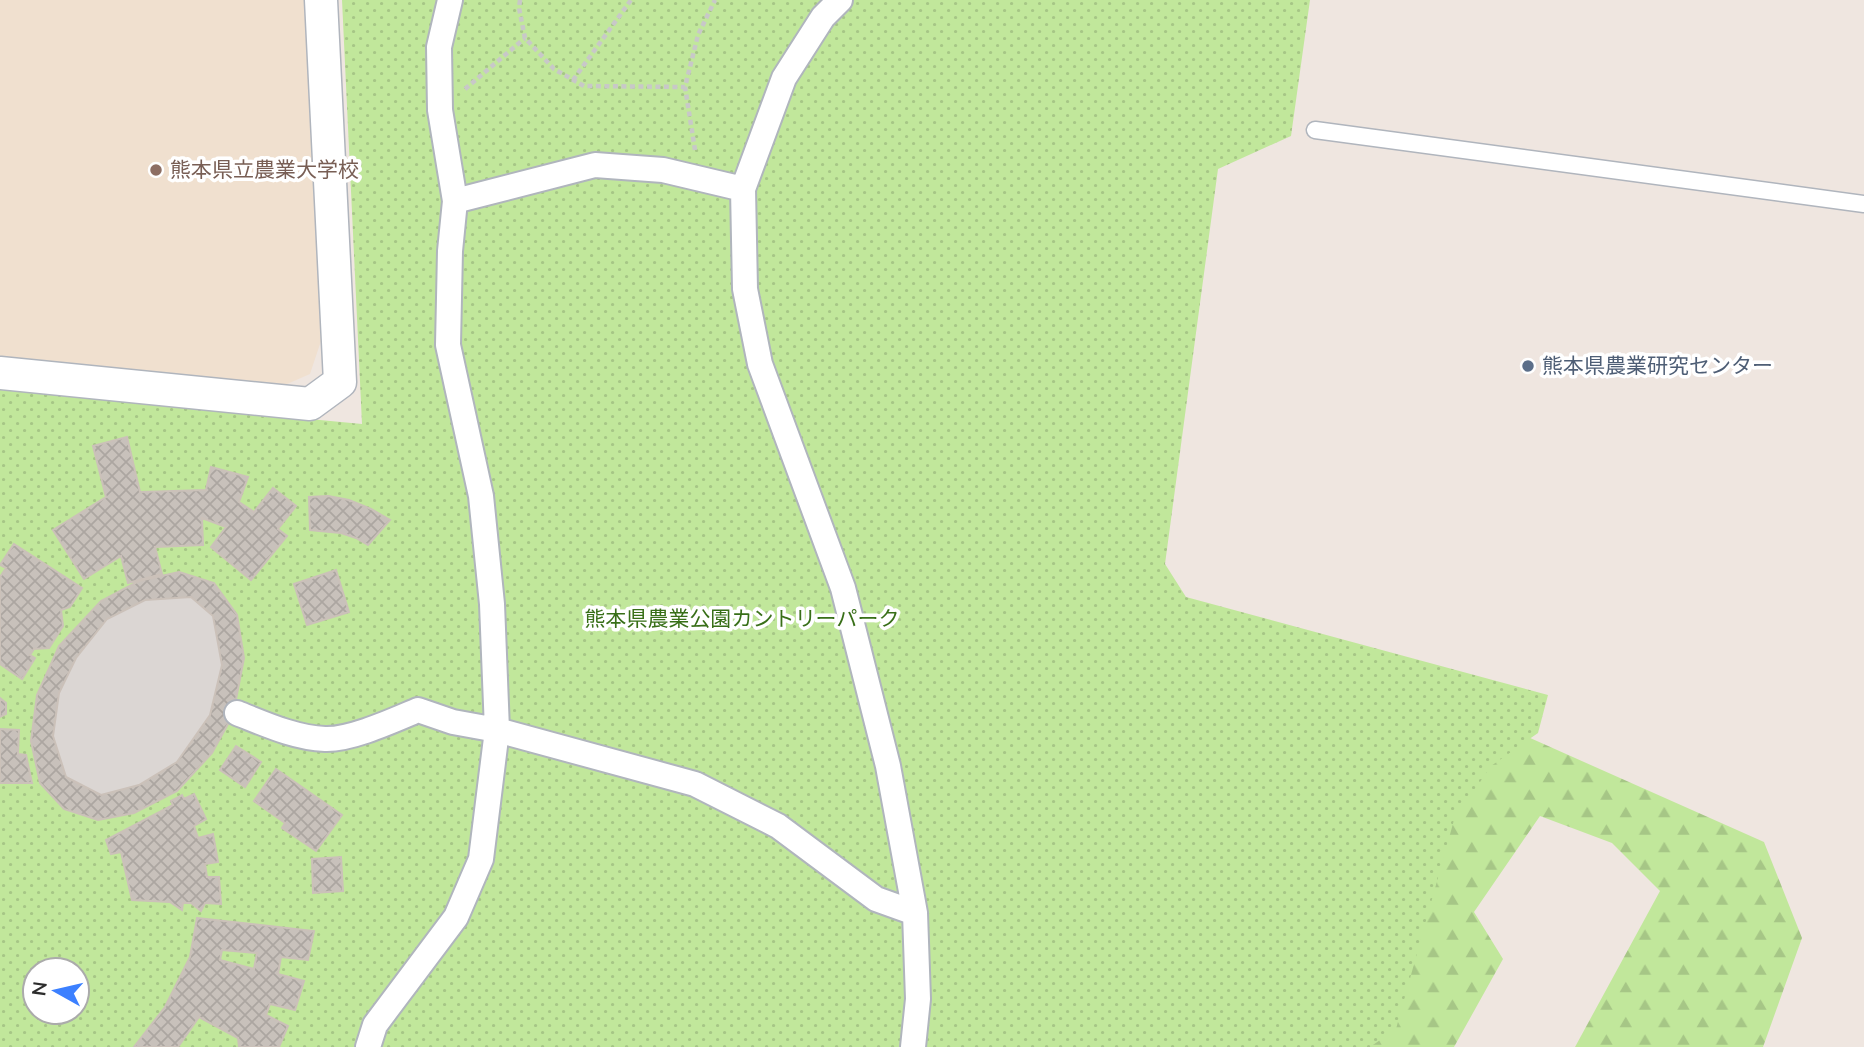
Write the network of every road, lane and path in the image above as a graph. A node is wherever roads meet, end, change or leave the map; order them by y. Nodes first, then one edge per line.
1 (321, 0) edge
2 (450, 0) edge
3 (520, 0) edge
4 (631, 0) edge
5 (715, 0) edge
6 (840, 0) edge
7 (525, 38) junction
8 (573, 80) junction
9 (685, 88) junction
10 (440, 110) junction
11 (1315, 130) dead end
12 (700, 179) junction
13 (743, 189) junction
14 (455, 201) junction
15 (1864, 204) edge
16 (0, 373) edge
17 (237, 713) dead end
18 (497, 730) junction
19 (915, 913) junction
20 (368, 1047) edge
21 (913, 1047) edge

1 - 16 street
2 - 10 street
3 - 7 path
4 - 8 path
5 - 9 path
6 - 13 street
7 - 8 path
7 - 10 path
8 - 9 path
9 - 12 path
10 - 14 street
11 - 15 lane
12 - 13 street
12 - 14 street
13 - 19 street
14 - 18 street
17 - 18 street
18 - 19 street
18 - 20 street
19 - 21 street

